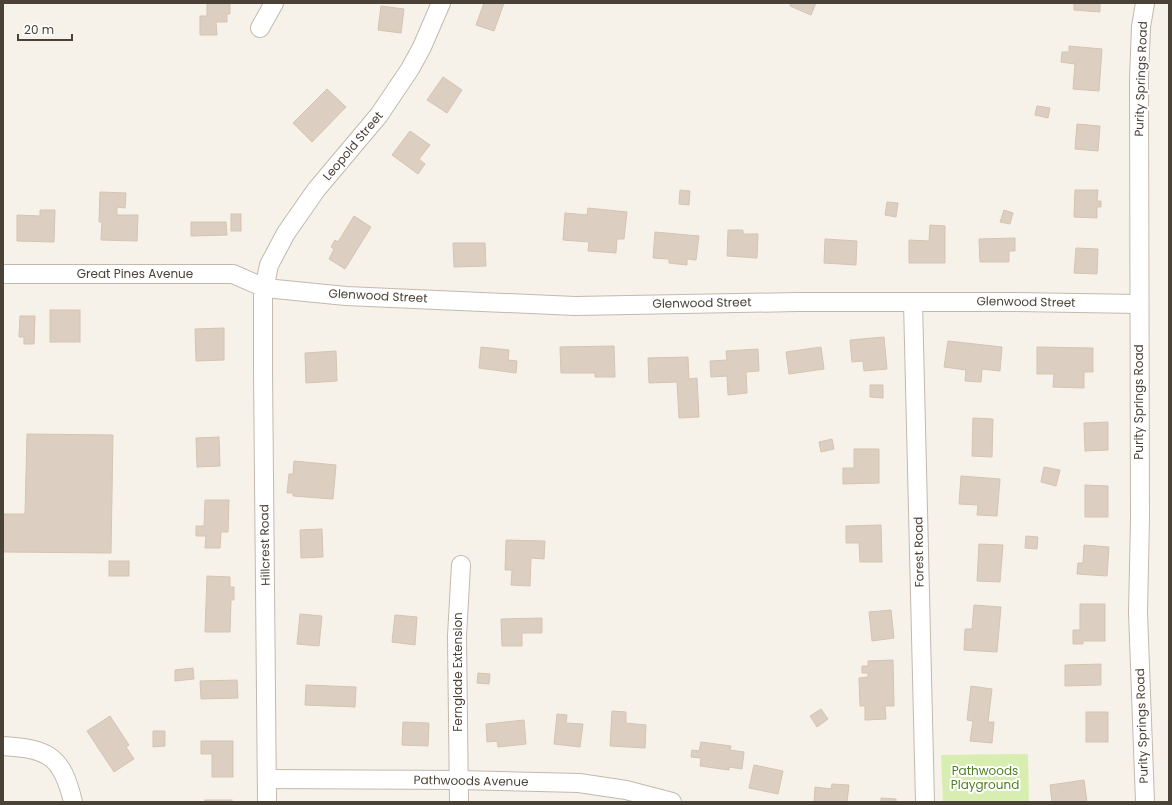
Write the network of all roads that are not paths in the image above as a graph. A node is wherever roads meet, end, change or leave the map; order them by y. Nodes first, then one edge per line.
1 (274, 3) edge
2 (441, 3) edge
3 (1145, 3) edge
4 (260, 28) dead end
5 (3, 274) edge
6 (264, 288) junction
7 (913, 302) junction
8 (1139, 304) junction
9 (461, 565) dead end
10 (3, 746) edge
11 (267, 779) junction
12 (458, 780) junction
13 (73, 802) edge
14 (267, 802) edge
15 (459, 802) edge
16 (672, 802) edge
17 (925, 802) edge
18 (1145, 802) edge

1 - 4 street
2 - 6 street, Leopold Street
3 - 8 street, Purity Springs Road
5 - 6 street, Great Pines Avenue
6 - 7 street, Glenwood Street
6 - 11 street, Hillcrest Road
7 - 8 street, Glenwood Street
7 - 17 street, Forest Road
8 - 18 street, Purity Springs Road
9 - 12 street, Fernglade Extension
10 - 13 street
11 - 12 street, Pathwoods Avenue
11 - 14 street, Hillcrest Road
12 - 15 street, Fernglade Extension
12 - 16 street, Pathwoods Avenue

